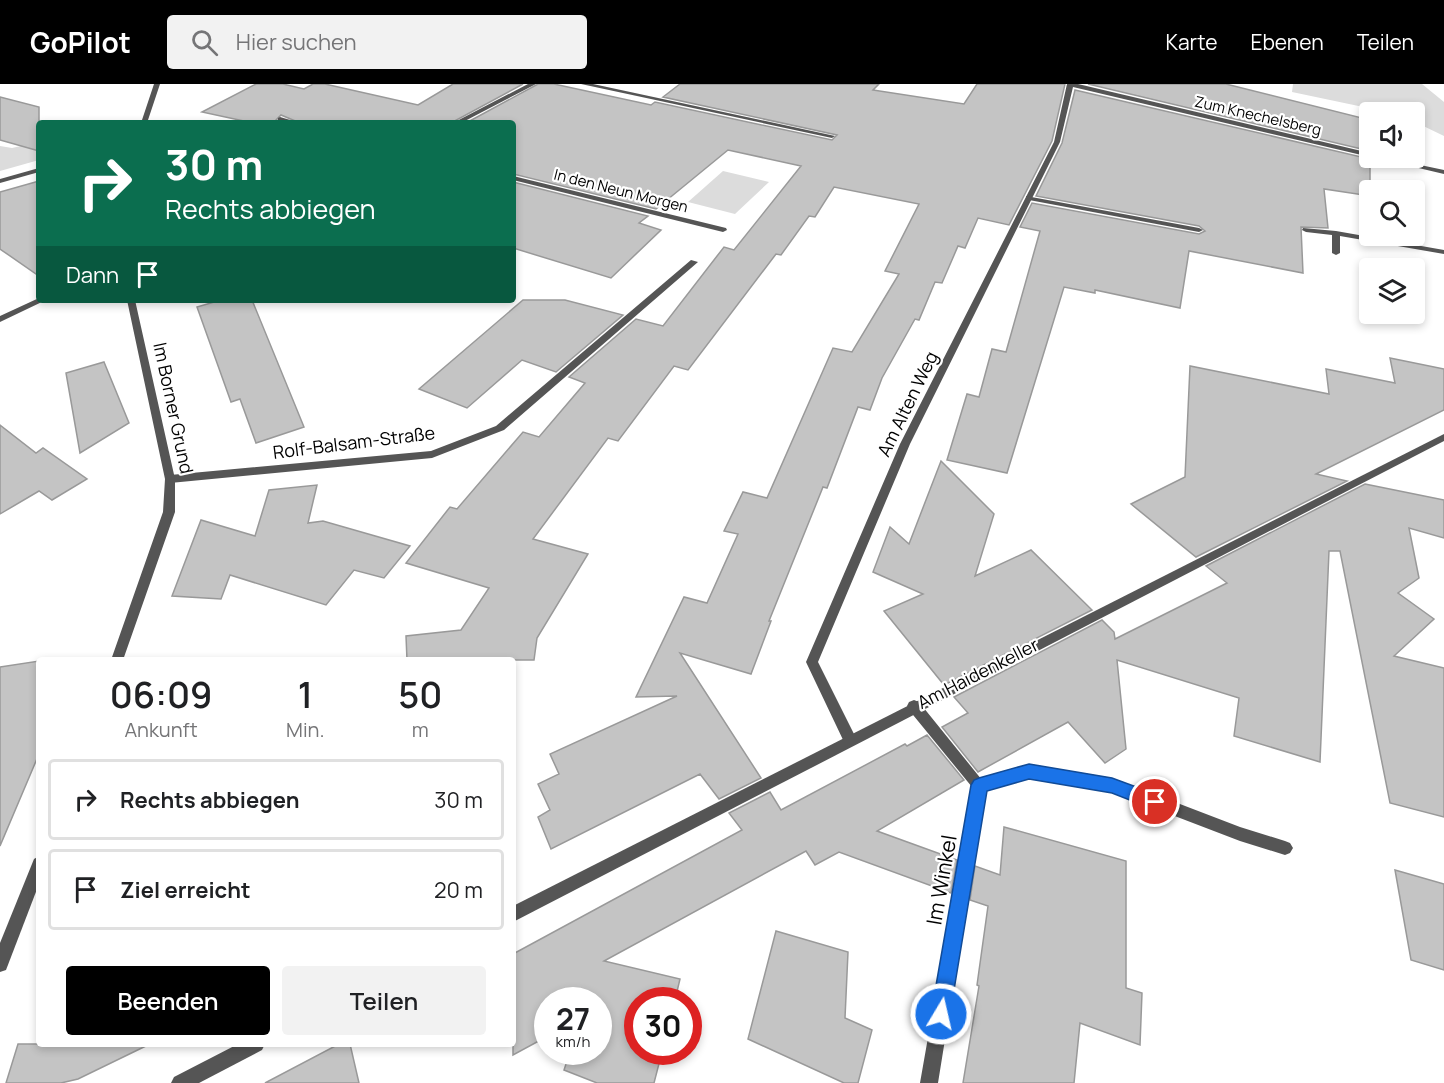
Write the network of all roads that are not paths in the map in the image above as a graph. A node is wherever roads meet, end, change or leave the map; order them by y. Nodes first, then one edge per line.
1 (157, 84) edge
2 (533, 84) edge
3 (584, 84) edge
4 (1070, 84) edge
5 (280, 119) dead end
6 (145, 120) edge
7 (284, 120) edge
8 (462, 120) edge
9 (832, 136) dead end
10 (1359, 152) edge
11 (1425, 168) edge
12 (36, 171) edge
13 (1444, 172) edge
14 (516, 179) edge
15 (0, 182) edge
16 (1029, 198) junction
17 (723, 230) dead end
18 (1199, 230) dead end
19 (1306, 230) dead end
20 (1336, 233) junction
21 (1444, 252) edge
22 (1336, 253) dead end
23 (694, 262) dead end
24 (36, 303) edge
25 (132, 303) edge
26 (0, 319) edge
27 (1444, 437) edge
28 (170, 480) junction
29 (118, 657) edge
30 (914, 706) junction
31 (850, 740) junction
32 (979, 785) junction
33 (1285, 848) dead end
34 (36, 872) edge
35 (516, 912) edge
36 (0, 964) edge
37 (250, 1047) edge
38 (180, 1083) edge
39 (929, 1083) edge

1 - 6 street
2 - 8 street
3 - 9 street
4 - 10 street, Zum Knechelsberg
4 - 16 street, Am Alten Weg
5 - 7 street
11 - 13 street
12 - 15 street
14 - 17 street, In den Neun Morgen
16 - 18 street
16 - 31 street, Am Alten Weg
19 - 20 street
20 - 21 street
20 - 22 street
23 - 28 street, Rolf-Balsam-Straße
24 - 26 street
25 - 28 street, Im Borner Grund
27 - 30 street, Am Haidenkeller
28 - 29 street, Im Borner Grund
30 - 31 street, Am Haidenkeller
30 - 32 street
31 - 35 street, Am Haidenkeller
32 - 33 street
32 - 39 street, Im Winkel
34 - 36 street
37 - 38 street

